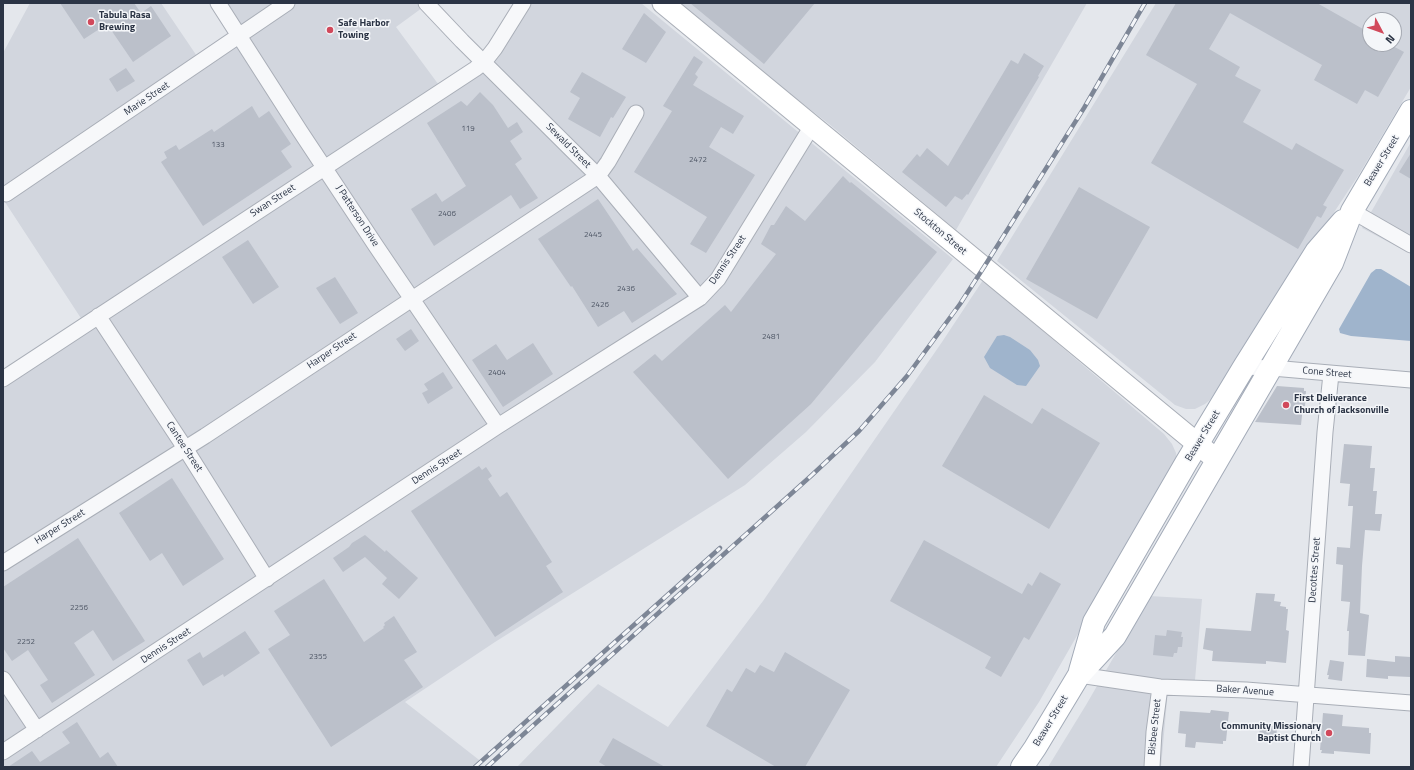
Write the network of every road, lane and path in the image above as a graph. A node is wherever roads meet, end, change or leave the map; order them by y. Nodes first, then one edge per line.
1 (218, 3) edge
2 (287, 3) edge
3 (426, 3) edge
4 (523, 3) edge
5 (663, 3) edge
6 (240, 36) junction
7 (484, 62) junction
8 (1411, 111) edge
9 (636, 113) dead end
10 (812, 126) junction
11 (325, 168) junction
12 (598, 176) junction
13 (6, 194) dead end
14 (1352, 211) junction
15 (1411, 245) edge
16 (1289, 293) junction
17 (412, 298) junction
18 (700, 298) junction
19 (1308, 304) junction
20 (98, 316) junction
21 (1244, 367) junction
22 (1272, 368) junction
23 (1331, 374) junction
24 (3, 379) edge
25 (1411, 380) edge
26 (498, 426) junction
27 (1198, 444) junction
28 (185, 448) junction
29 (1217, 460) junction
30 (3, 563) edge
31 (267, 579) junction
32 (1079, 675) junction
33 (3, 679) edge
34 (1160, 687) junction
35 (1306, 695) junction
36 (1411, 704) edge
37 (38, 730) junction
38 (3, 752) edge
39 (1022, 767) edge
40 (1152, 767) edge
41 (1301, 767) edge

1 - 6 street, J Patterson Drive
2 - 6 street, Marie Street
3 - 7 street, Sewald Street
4 - 7 street, Swan Street
5 - 10 main road, Stockton Street
6 - 11 street, J Patterson Drive
6 - 13 street, Marie Street
7 - 11 street, Swan Street
7 - 12 street, Sewald Street
8 - 14 main road, Beaver Street
9 - 12 street, Harper Street
10 - 18 street, Dennis Street
10 - 27 main road, Stockton Street
11 - 17 street, J Patterson Drive
11 - 20 street, Swan Street
12 - 17 street, Harper Street
12 - 18 street, Sewald Street
14 - 15 street
14 - 16 main road, Beaver Street
14 - 19 main road, Beaver Street
16 - 19 street
16 - 21 main road, Beaver Street
17 - 26 street, J Patterson Drive
17 - 28 street, Harper Street
18 - 26 street, Dennis Street
19 - 22 main road, Beaver Street
20 - 24 street, Swan Street
20 - 28 street, Cantee Street
21 - 22 street, Cone Street
21 - 27 main road, Beaver Street
22 - 23 street, Cone Street
22 - 29 main road, Beaver Street
23 - 25 street, Cone Street
23 - 35 street, Decottes Street
26 - 31 street, Dennis Street
27 - 29 main road, Stockton Street
27 - 32 main road, Beaver Street
28 - 30 street, Harper Street
28 - 31 street, Cantee Street
29 - 32 main road, Beaver Street
31 - 37 street, Dennis Street
32 - 34 street, Baker Avenue
32 - 39 main road, Beaver Street
33 - 37 street
34 - 35 street, Baker Avenue
34 - 40 street, Bisbee Street
35 - 36 street, Baker Avenue
35 - 41 street, Decottes Street
37 - 38 street, Dennis Street

